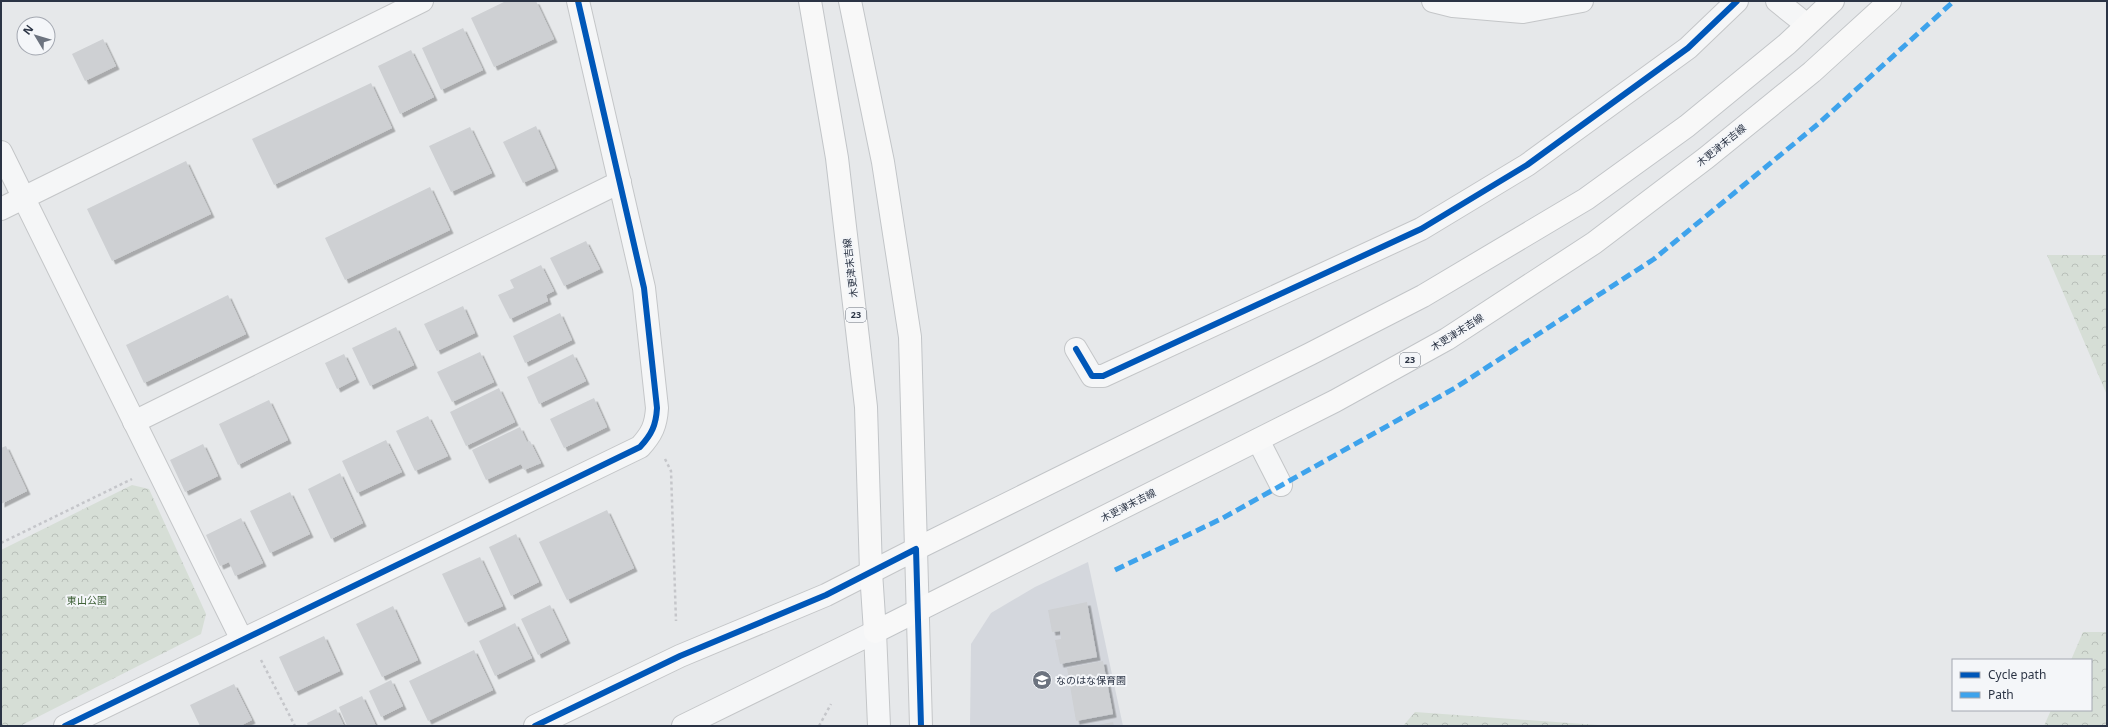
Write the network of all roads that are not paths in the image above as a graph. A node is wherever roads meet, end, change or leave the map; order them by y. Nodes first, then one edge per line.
1 (422, 1) edge
2 (578, 1) edge
3 (810, 1) edge
4 (850, 1) edge
5 (1433, 1) edge
6 (1582, 1) edge
7 (1737, 1) edge
8 (1777, 1) edge
9 (1833, 1) edge
10 (1890, 1) edge
11 (1807, 25) junction
12 (1, 152) edge
13 (620, 182) junction
14 (24, 198) junction
15 (1, 210) edge
16 (1076, 349) dead end
17 (134, 422) junction
18 (1258, 440) junction
19 (1281, 485) dead end
20 (916, 549) junction
21 (871, 572) junction
22 (918, 610) junction
23 (875, 632) junction
24 (246, 638) junction
25 (65, 726) edge
26 (535, 726) edge
27 (683, 726) edge
28 (879, 726) edge
29 (921, 726) edge

1 - 14 street
2 - 13 street
3 - 21 main road, 木更津末吉線 / 23
4 - 20 main road
5 - 6 street
7 - 16 street
8 - 11 street
9 - 11 main road
10 - 18 main road, 木更津末吉線 / 23
11 - 20 main road
12 - 14 street
13 - 17 street
13 - 24 street
14 - 15 street
14 - 17 street
17 - 24 street
18 - 19 street
18 - 22 main road, 木更津末吉線 / 23
20 - 21 street
20 - 22 street
21 - 23 main road, 木更津末吉線 / 23
21 - 26 street
22 - 23 main road, 木更津末吉線 / 23
22 - 29 street
23 - 27 street
23 - 28 street
24 - 25 street

